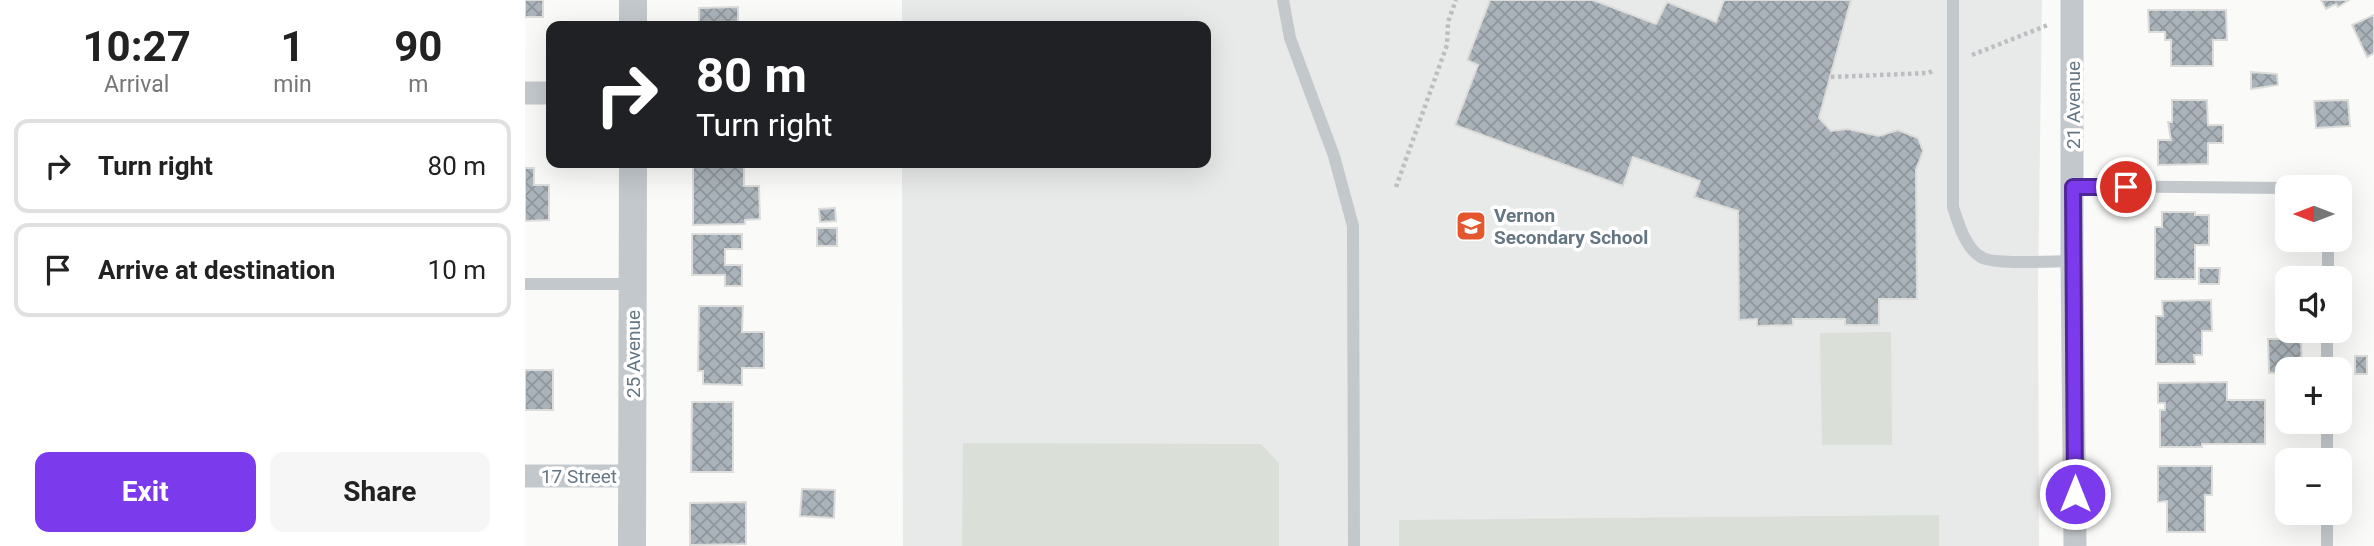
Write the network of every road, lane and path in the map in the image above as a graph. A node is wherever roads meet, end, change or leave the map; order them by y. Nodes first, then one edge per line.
1 (633, 0) edge
2 (1283, 0) edge
3 (1456, 0) edge
4 (1953, 0) edge
5 (2072, 0) edge
6 (633, 21) edge
7 (525, 93) edge
8 (546, 93) edge
9 (633, 168) edge
10 (1396, 187) dead end
11 (2073, 187) junction
12 (2275, 188) edge
13 (2072, 261) junction
14 (633, 284) junction
15 (525, 285) edge
16 (525, 476) edge
17 (633, 476) junction
18 (2327, 525) edge
19 (632, 546) edge
20 (1354, 546) edge
21 (2075, 546) edge
22 (2327, 546) edge

1 - 6 street
2 - 20 lane
3 - 10 path
4 - 13 lane
5 - 11 street, 21 Avenue
7 - 8 street
9 - 14 street, 25 Avenue
11 - 12 lane
11 - 13 street, 21 Avenue
13 - 21 street, 21 Avenue
14 - 15 lane
14 - 17 street, 25 Avenue
16 - 17 street, 17 Street
17 - 19 street, 25 Avenue
18 - 22 lane

